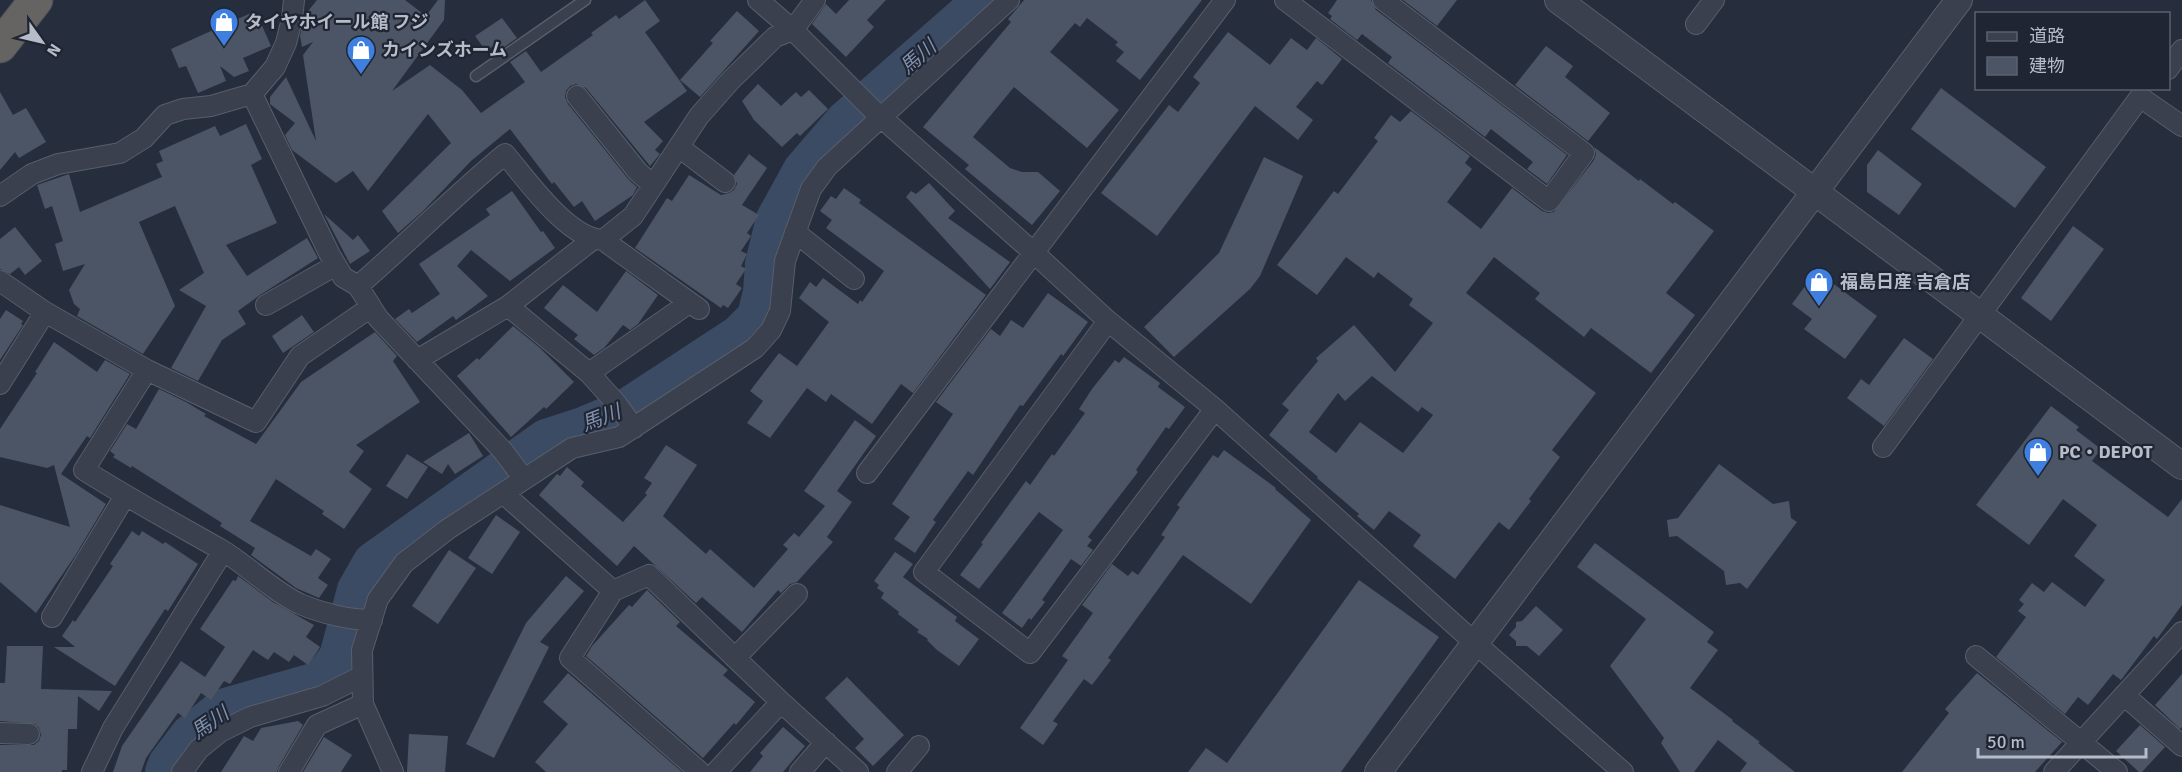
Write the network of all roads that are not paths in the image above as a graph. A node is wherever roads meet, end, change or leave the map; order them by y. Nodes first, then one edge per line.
1 (36, 0) edge
2 (294, 0) edge
3 (585, 0) edge
4 (758, 0) edge
5 (815, 0) edge
6 (1009, 0) edge
7 (1225, 0) edge
8 (1285, 0) edge
9 (1383, 0) edge
10 (1558, 0) edge
11 (1714, 0) edge
12 (1959, 0) edge
13 (1696, 24) dead end
14 (793, 30) junction
15 (0, 46) edge
16 (2182, 50) edge
17 (2170, 68) edge
18 (476, 76) dead end
19 (252, 94) junction
20 (2150, 95) edge
21 (577, 96) dead end
22 (877, 113) junction
23 (2182, 126) edge
24 (679, 147) junction
25 (725, 182) dead end
26 (653, 184) junction
27 (1813, 192) junction
28 (0, 196) edge
29 (795, 232) junction
30 (597, 240) junction
31 (1034, 252) junction
32 (336, 265) junction
33 (854, 279) dead end
34 (0, 281) edge
35 (358, 286) junction
36 (266, 305) dead end
37 (508, 306) junction
38 (371, 307) junction
39 (45, 312) junction
40 (1979, 315) junction
41 (1108, 321) junction
42 (417, 360) junction
43 (147, 370) junction
44 (589, 373) junction
45 (0, 384) edge
46 (1215, 409) junction
47 (626, 416) junction
48 (1883, 447) dead end
49 (2182, 466) edge
50 (867, 473) dead end
51 (521, 476) junction
52 (502, 493) junction
53 (125, 496) junction
54 (223, 550) junction
55 (613, 591) junction
56 (798, 594) dead end
57 (52, 617) dead end
58 (366, 620) junction
59 (2182, 632) edge
60 (1475, 643) junction
61 (1976, 656) dead end
62 (735, 658) junction
63 (362, 676) junction
64 (2124, 695) junction
65 (781, 702) junction
66 (363, 704) junction
67 (0, 733) edge
68 (29, 734) dead end
69 (2081, 741) junction
70 (826, 742) junction
71 (919, 746) dead end
72 (2182, 746) edge
73 (92, 772) edge
74 (182, 772) edge
75 (289, 772) edge
76 (393, 772) edge
77 (700, 772) edge
78 (716, 772) edge
79 (801, 772) edge
80 (858, 772) edge
81 (897, 772) edge
82 (1378, 772) edge
83 (1623, 772) edge
84 (2054, 772) edge
85 (2117, 772) edge

1 - 15 highway
2 - 19 street
3 - 18 lane
4 - 14 street
5 - 14 street
6 - 22 street
7 - 31 street
8 - 9 street
10 - 27 street
11 - 13 street
12 - 27 street
14 - 22 street
14 - 24 street
16 - 17 street
19 - 28 street
19 - 32 street
20 - 23 street
20 - 40 street
21 - 26 street
22 - 29 street
22 - 31 street
24 - 25 street
24 - 26 street
26 - 30 street
27 - 40 street
27 - 60 street
29 - 33 street
29 - 47 street
30 - 35 street
30 - 37 street
30 - 44 street
31 - 41 street
31 - 50 street
32 - 35 street
32 - 36 street
34 - 39 street
35 - 38 street
37 - 42 street
37 - 44 street
38 - 42 street
38 - 43 street
39 - 43 street
39 - 45 street
40 - 48 street
40 - 49 street
41 - 46 street
41 - 46 street
42 - 51 street
43 - 53 street
44 - 47 street
46 - 60 street
47 - 51 street
51 - 52 street
52 - 55 street
52 - 58 street
53 - 54 street
53 - 57 street
54 - 58 street
54 - 73 street
55 - 62 street
55 - 77 street
56 - 62 street
58 - 63 street
59 - 64 street
60 - 82 street
60 - 83 street
61 - 69 street
62 - 65 street
63 - 66 street
63 - 74 street
64 - 69 street
64 - 72 street
65 - 70 street
65 - 78 street
66 - 75 street
66 - 76 street
67 - 68 street
69 - 84 street
69 - 85 street
70 - 79 street
70 - 80 street
71 - 81 street

